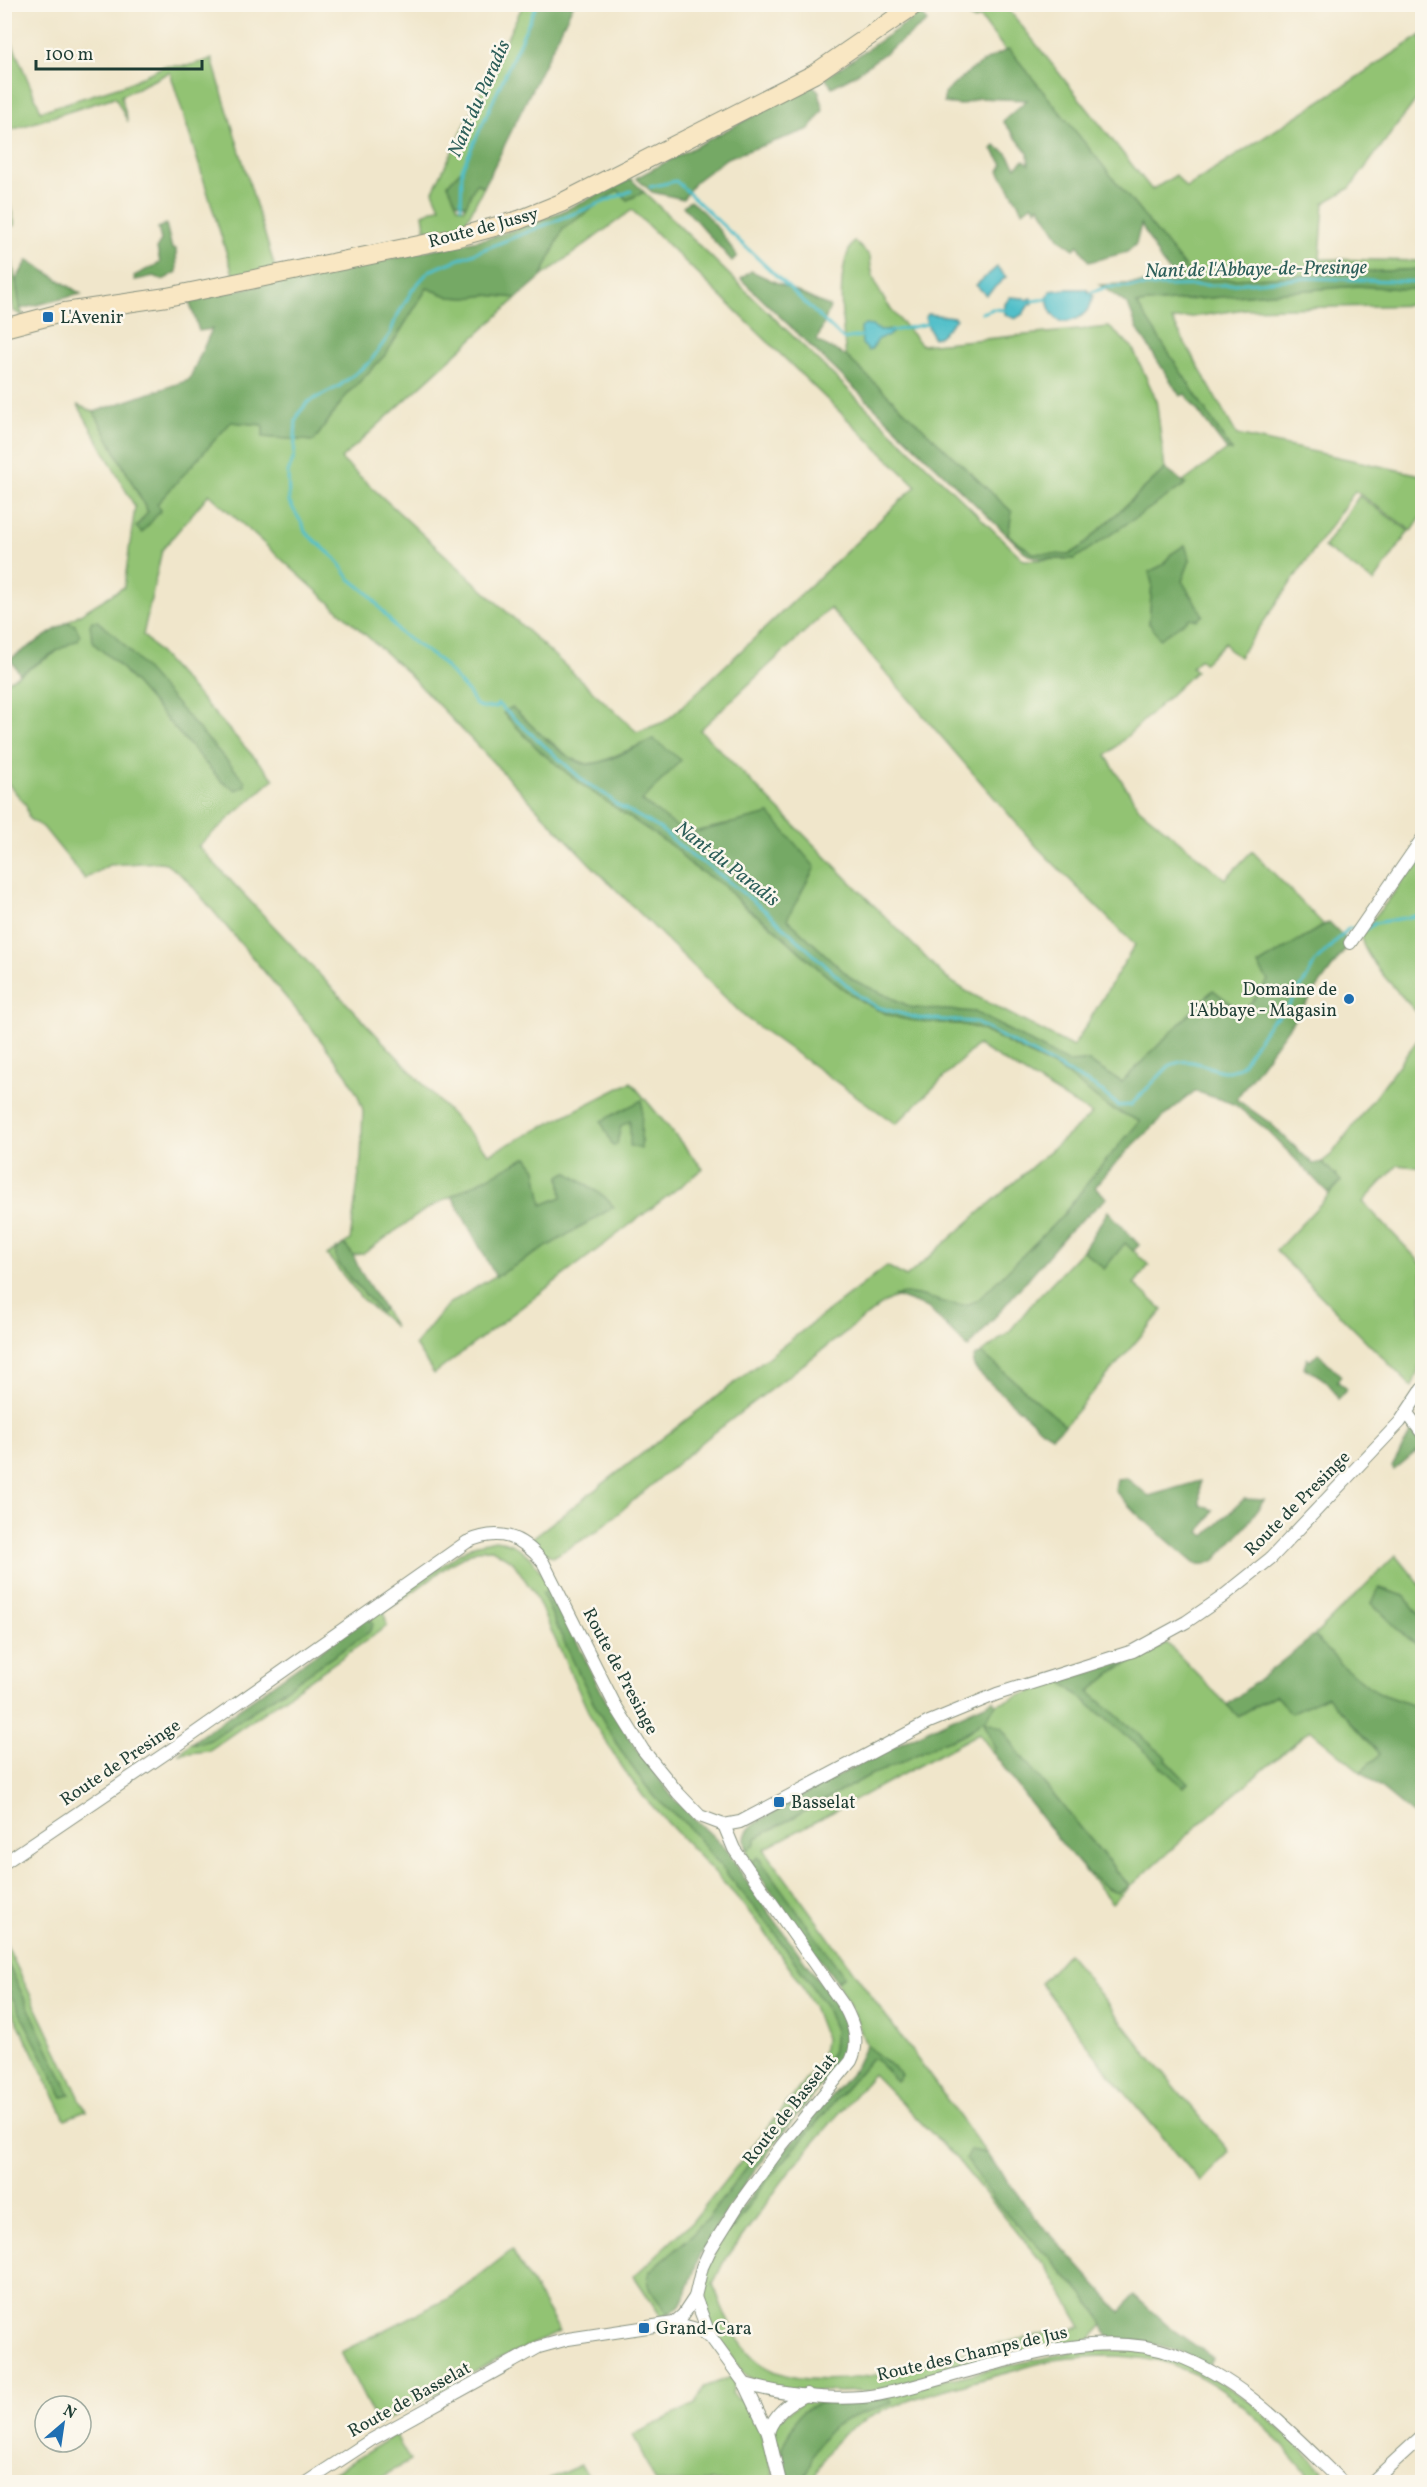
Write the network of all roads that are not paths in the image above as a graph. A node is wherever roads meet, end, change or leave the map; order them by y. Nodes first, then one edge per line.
1 (916, 4) edge
2 (4, 328) edge
3 (1422, 839) edge
4 (1357, 934) dead end
5 (1422, 1389) edge
6 (1407, 1413) junction
7 (1422, 1433) edge
8 (724, 1825) junction
9 (4, 1863) edge
10 (695, 2296) junction
11 (674, 2323) junction
12 (710, 2336) junction
13 (745, 2384) junction
14 (807, 2394) junction
15 (768, 2432) junction
16 (1422, 2436) edge
17 (306, 2482) edge
18 (780, 2482) edge
19 (1342, 2482) edge
20 (1372, 2482) edge

1 - 2 main road, Route de Jussy
3 - 4 street
5 - 6 street, Route de Presinge
6 - 7 street
6 - 8 street, Route de Presinge
8 - 9 street, Route de Presinge
8 - 10 street, Route de Basselat
10 - 11 street, Route de Basselat
10 - 12 street
11 - 12 street
11 - 17 street, Route de Basselat
12 - 13 street
13 - 14 street, Route des Champs de Jus
13 - 15 street
14 - 15 street
14 - 19 street, Route des Champs de Jus
15 - 18 street
16 - 20 street

